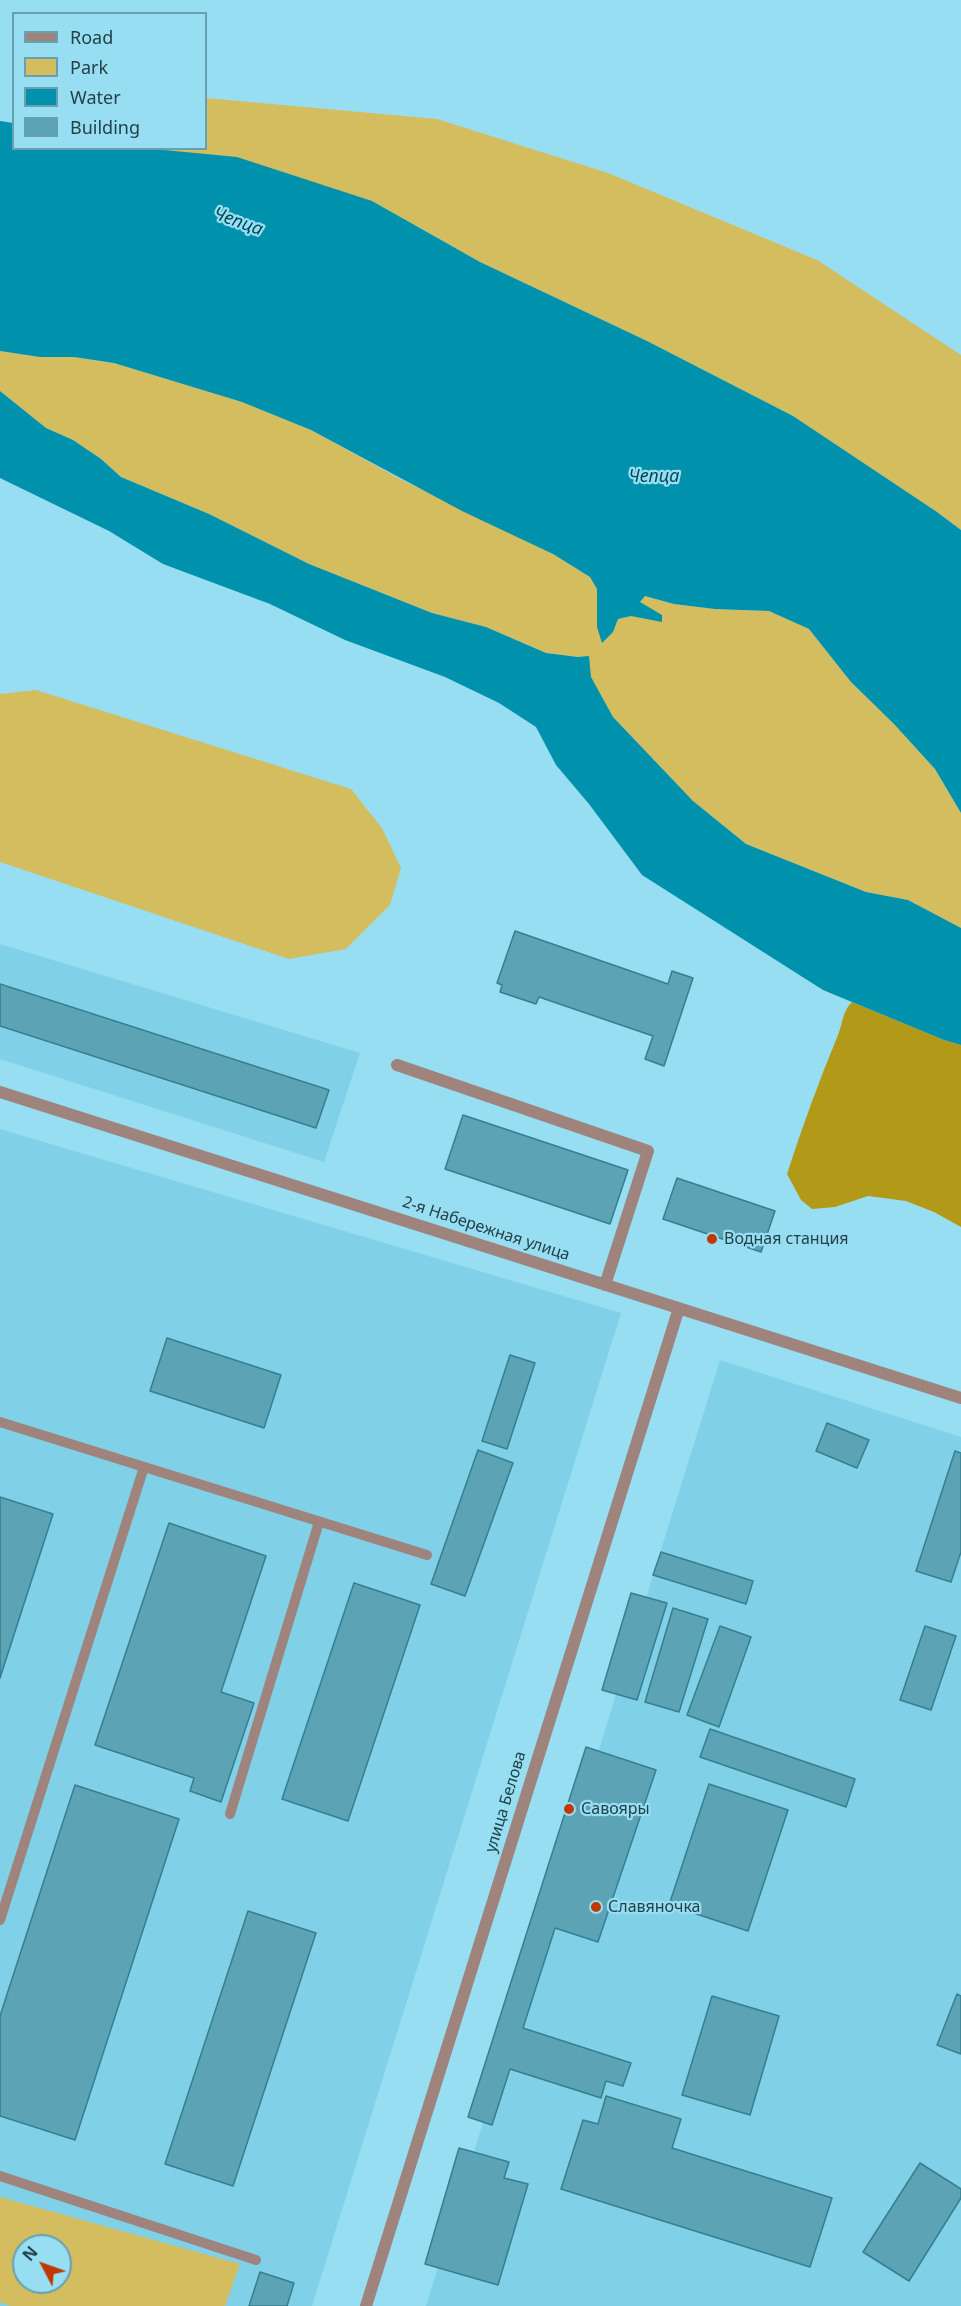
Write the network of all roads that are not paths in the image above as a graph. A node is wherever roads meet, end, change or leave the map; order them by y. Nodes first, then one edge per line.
1 (397, 1065) dead end
2 (0, 1092) edge
3 (605, 1285) junction
4 (679, 1308) junction
5 (961, 1398) edge
6 (0, 1422) edge
7 (144, 1467) junction
8 (319, 1522) junction
9 (427, 1555) dead end
10 (230, 1814) dead end
11 (0, 1920) edge
12 (0, 2176) edge
13 (256, 2260) dead end
14 (366, 2306) edge

1 - 3 street
2 - 3 street, 2-я Набережная улица
3 - 4 street, 2-я Набережная улица
4 - 5 street, 2-я Набережная улица
4 - 14 street, улица Белова
6 - 7 lane
7 - 8 lane
7 - 11 lane
8 - 9 lane
8 - 10 lane
12 - 13 lane

